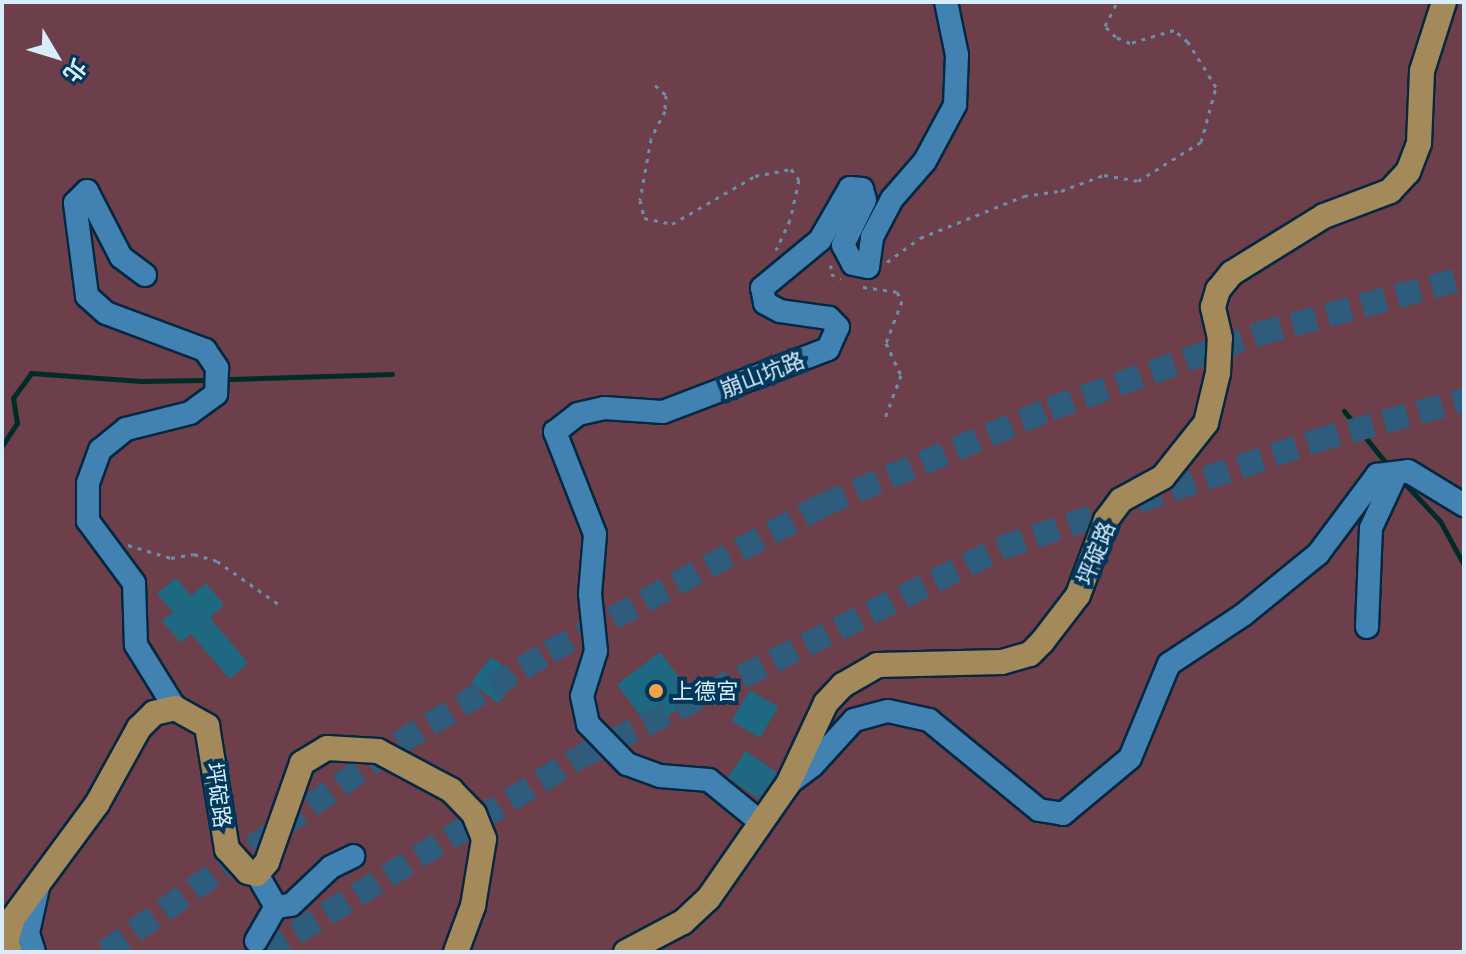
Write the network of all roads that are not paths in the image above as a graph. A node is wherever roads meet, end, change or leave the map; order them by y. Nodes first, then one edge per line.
1 (946, 2) edge
2 (1444, 2) edge
3 (145, 275) dead end
4 (1396, 474) junction
5 (1464, 505) edge
6 (1367, 627) dead end
7 (175, 708) junction
8 (788, 784) junction
9 (758, 820) junction
10 (354, 856) dead end
11 (257, 874) junction
12 (39, 882) junction
13 (276, 907) junction
14 (256, 941) dead end
15 (6, 944) edge
16 (34, 952) edge
17 (456, 952) edge
18 (626, 952) edge

1 - 9 street, 崩山坑路
2 - 8 main road, 坪碇路
3 - 7 street
4 - 5 street
4 - 6 street
4 - 8 street
7 - 11 main road, 坪碇路
7 - 12 main road
8 - 9 main road, 坪碇路
9 - 18 main road, 坪碇路
10 - 13 street
11 - 13 street
11 - 17 main road
12 - 15 main road
12 - 16 street
13 - 14 street

